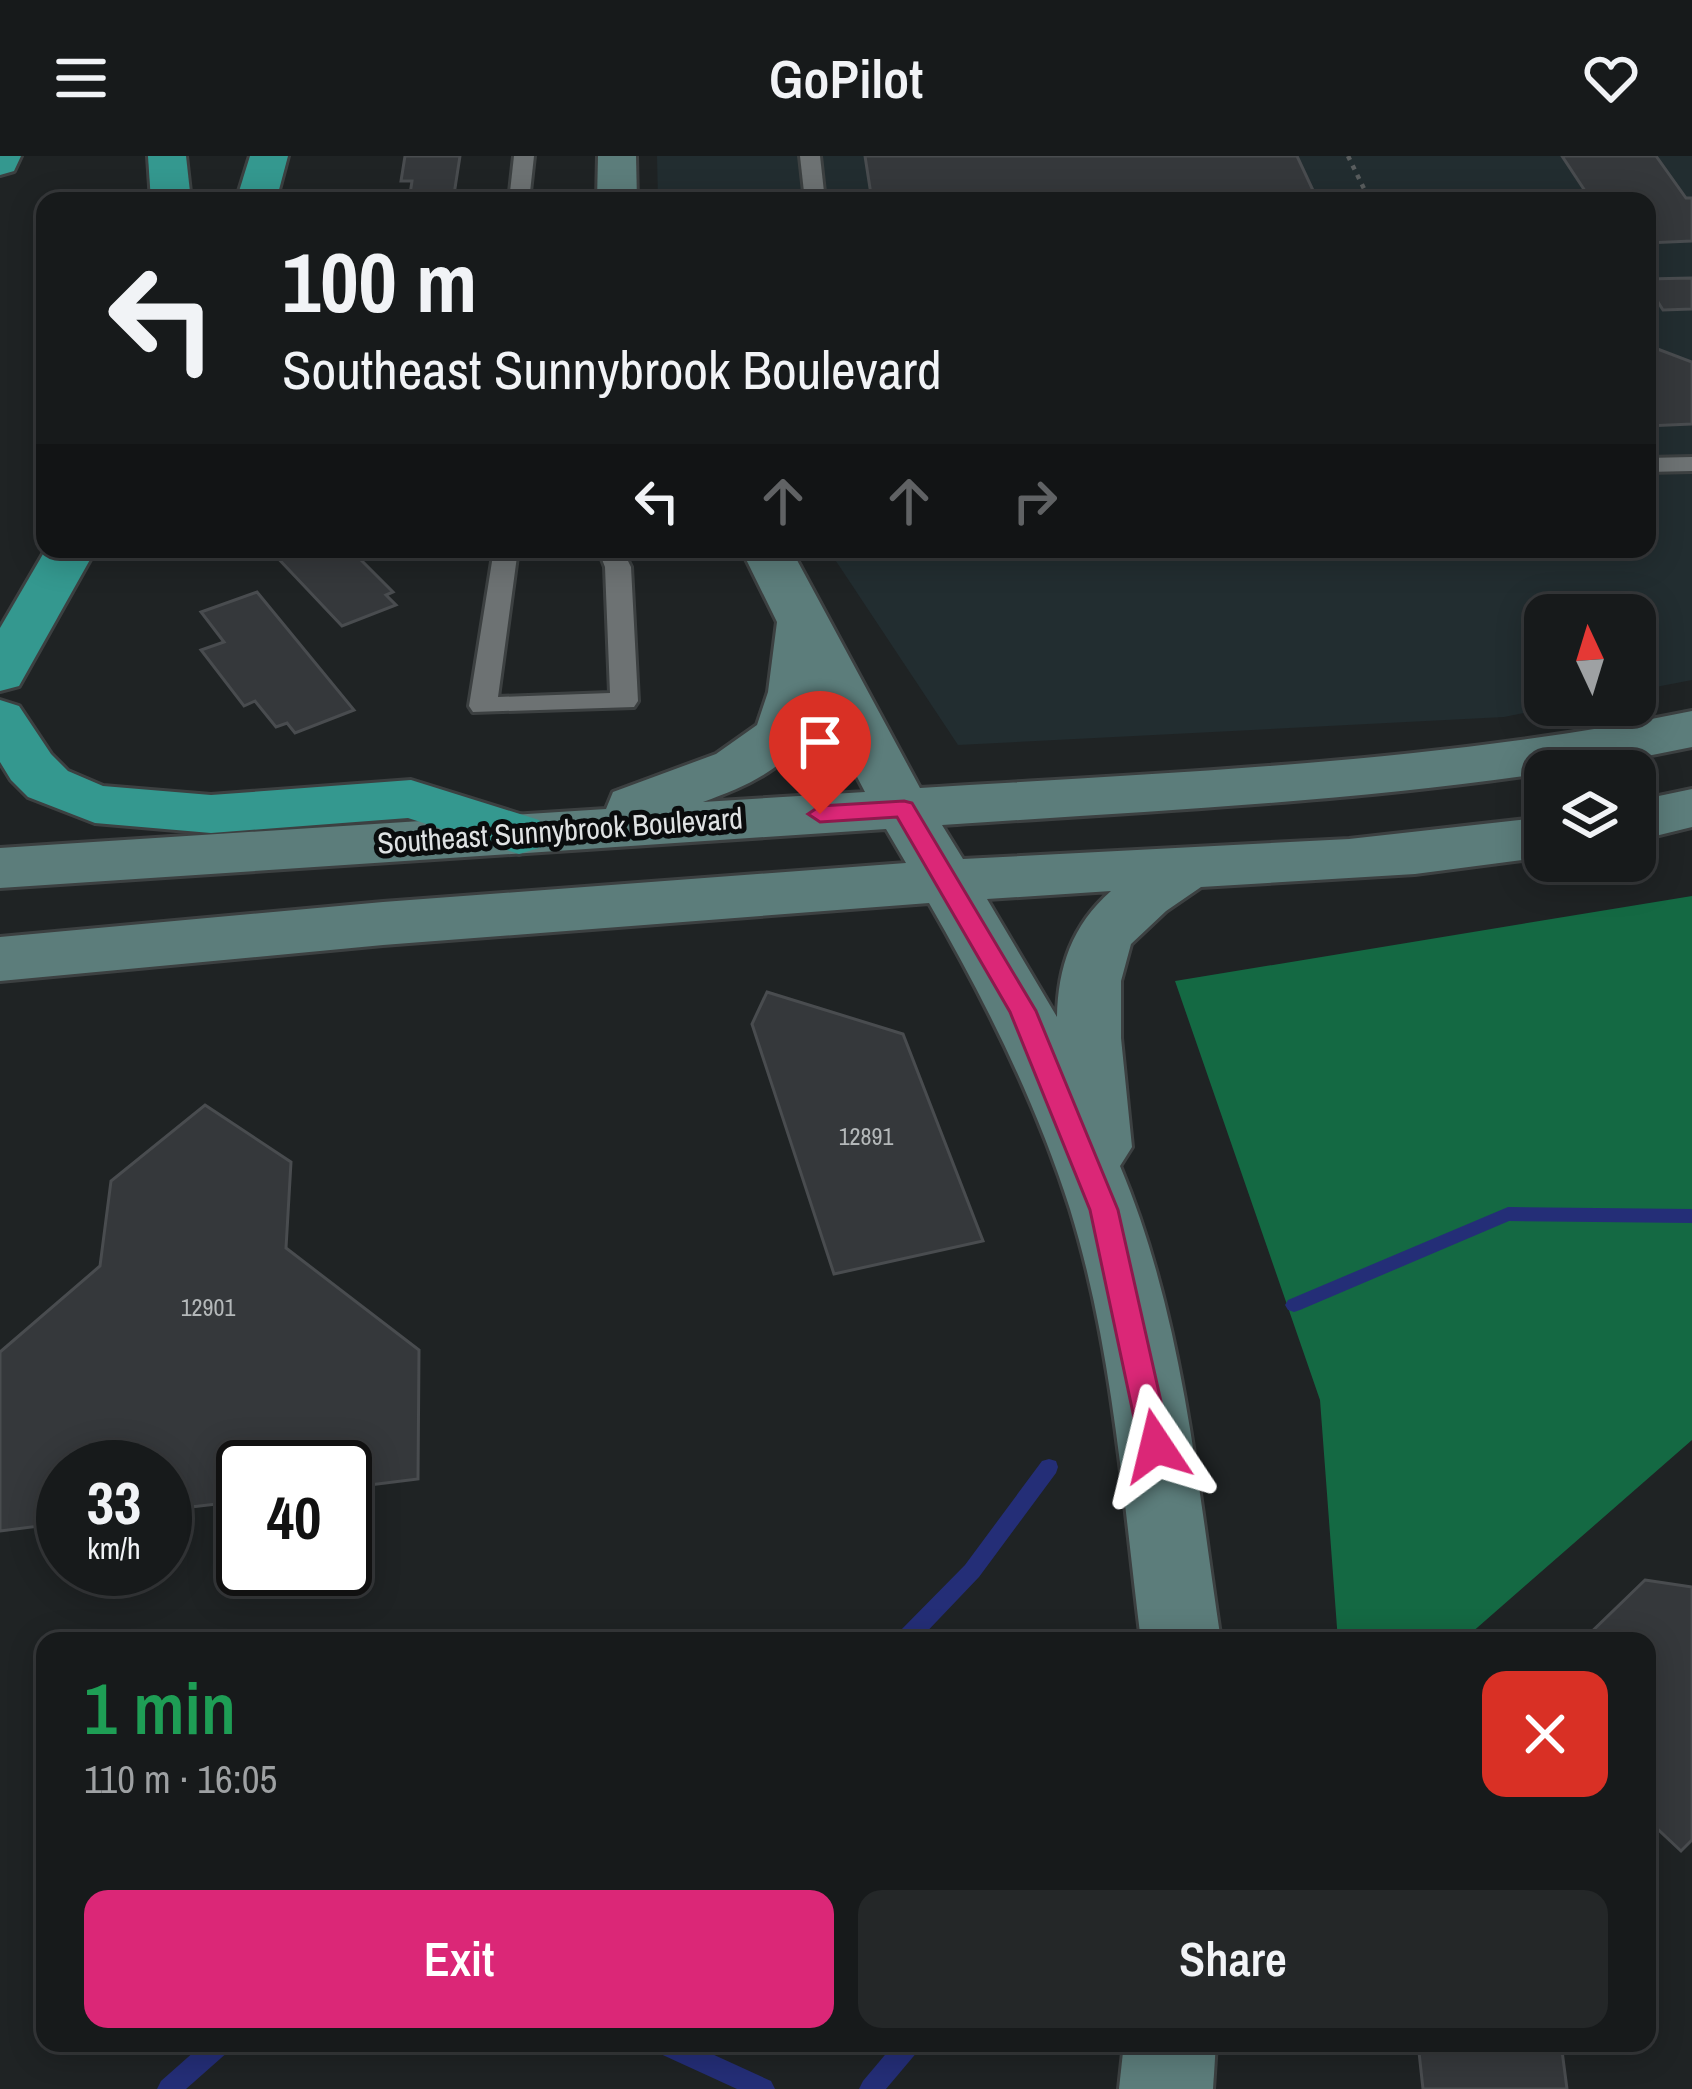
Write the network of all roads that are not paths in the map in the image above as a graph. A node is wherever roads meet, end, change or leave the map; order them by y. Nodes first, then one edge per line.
1 (167, 156) edge
2 (269, 156) edge
3 (524, 156) edge
4 (617, 156) edge
5 (810, 156) edge
6 (170, 192) edge
7 (259, 192) edge
8 (520, 192) edge
9 (617, 192) edge
10 (814, 192) edge
11 (1692, 464) edge
12 (1656, 465) edge
13 (66, 558) edge
14 (505, 558) edge
15 (614, 558) edge
16 (771, 558) edge
17 (803, 622) junction
18 (0, 674) edge
19 (0, 718) edge
20 (1692, 729) edge
21 (904, 808) junction
22 (1692, 808) edge
23 (1656, 816) edge
24 (543, 832) junction
25 (1524, 839) edge
26 (1192, 866) junction
27 (0, 868) edge
28 (948, 881) junction
29 (0, 959) edge
30 (1104, 1210) junction
31 (1180, 1632) edge
32 (1169, 2052) edge
33 (1166, 2089) edge

1 - 6 highway
2 - 7 highway
3 - 8 lane
4 - 9 main road
5 - 10 lane
11 - 12 lane
13 - 18 highway
14 - 15 lane
16 - 17 main road
17 - 21 main road
17 - 24 main road
19 - 24 highway
20 - 21 main road, Southeast Sunnybrook Boulevard
21 - 24 main road, Southeast Sunnybrook Boulevard
21 - 28 main road
22 - 23 main road
24 - 27 main road, Southeast Sunnybrook Boulevard
25 - 26 main road
26 - 28 main road
26 - 30 main road
28 - 29 main road
28 - 30 main road
30 - 31 main road
32 - 33 main road

